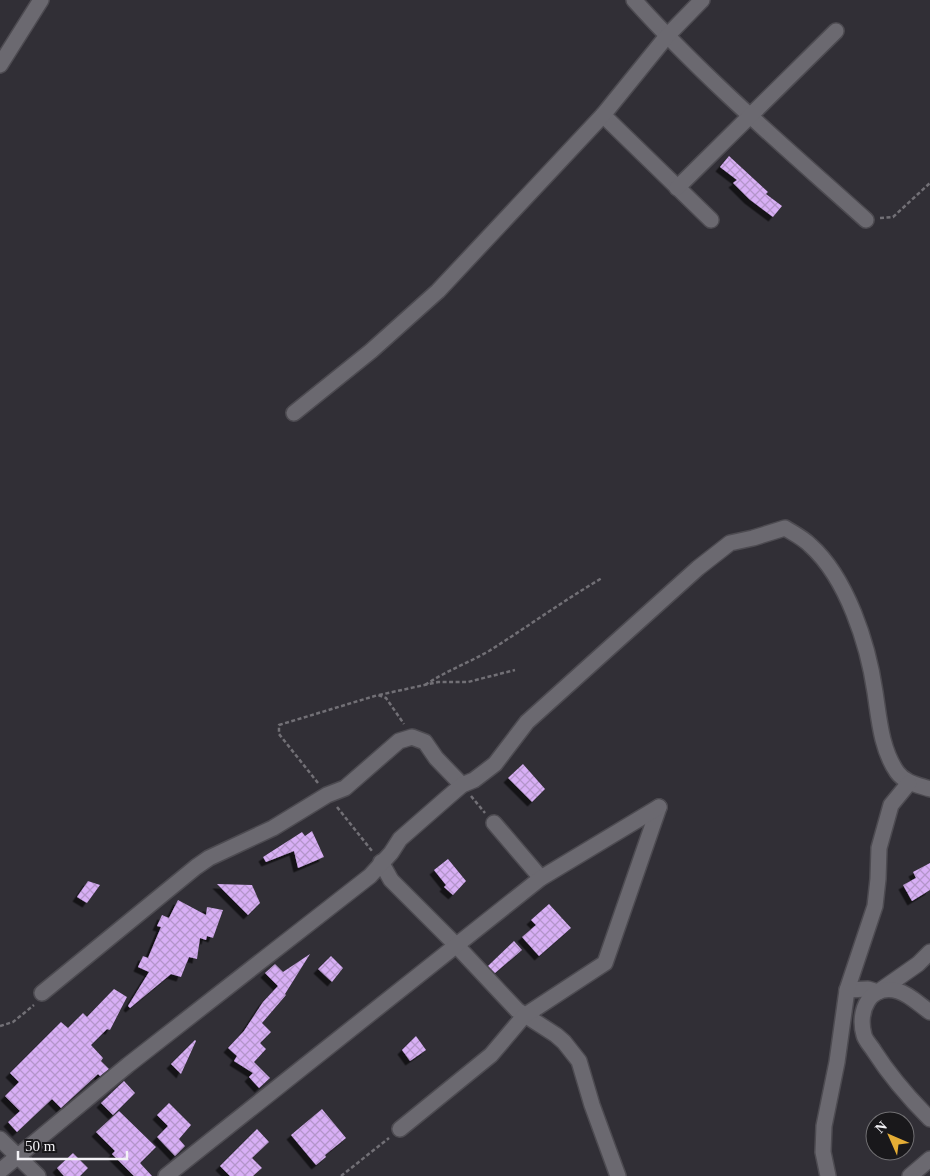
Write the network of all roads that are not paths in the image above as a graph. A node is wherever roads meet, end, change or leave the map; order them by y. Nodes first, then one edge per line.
1 (41, 0) edge
2 (634, 0) edge
3 (702, 0) edge
4 (836, 31) dead end
5 (667, 36) junction
6 (2, 59) edge
7 (603, 115) junction
8 (750, 116) junction
9 (677, 188) junction
10 (711, 220) dead end
11 (866, 220) road end
12 (294, 414) dead end
13 (909, 782) junction
14 (462, 786) junction
15 (930, 789) edge
16 (494, 823) road end
17 (381, 862) junction
18 (541, 878) junction
19 (456, 946) junction
20 (930, 952) edge
21 (847, 990) junction
22 (878, 992) junction
23 (42, 993) road end
24 (930, 1012) edge
25 (524, 1016) junction
26 (930, 1119) edge
27 (400, 1128) road end
28 (0, 1139) edge
29 (18, 1157) junction
30 (930, 1159) edge
31 (0, 1171) edge
32 (38, 1176) edge
33 (166, 1176) edge
34 (618, 1176) edge
35 (828, 1176) edge
36 (910, 1176) edge

1 - 6 street
2 - 5 street
3 - 5 street
4 - 8 street
5 - 7 street
5 - 8 street
7 - 9 street
7 - 12 street
8 - 9 street
8 - 11 street
9 - 10 street
13 - 14 street
13 - 15 street
13 - 21 street
14 - 17 street
14 - 23 street
16 - 18 street
17 - 19 street
17 - 29 street
18 - 19 street
18 - 25 street
19 - 25 street
19 - 33 street
20 - 22 street
21 - 22 street
21 - 35 street
22 - 24 street
22 - 26 street
25 - 27 street
25 - 34 street
28 - 29 street
29 - 31 street
29 - 32 street
30 - 36 street

